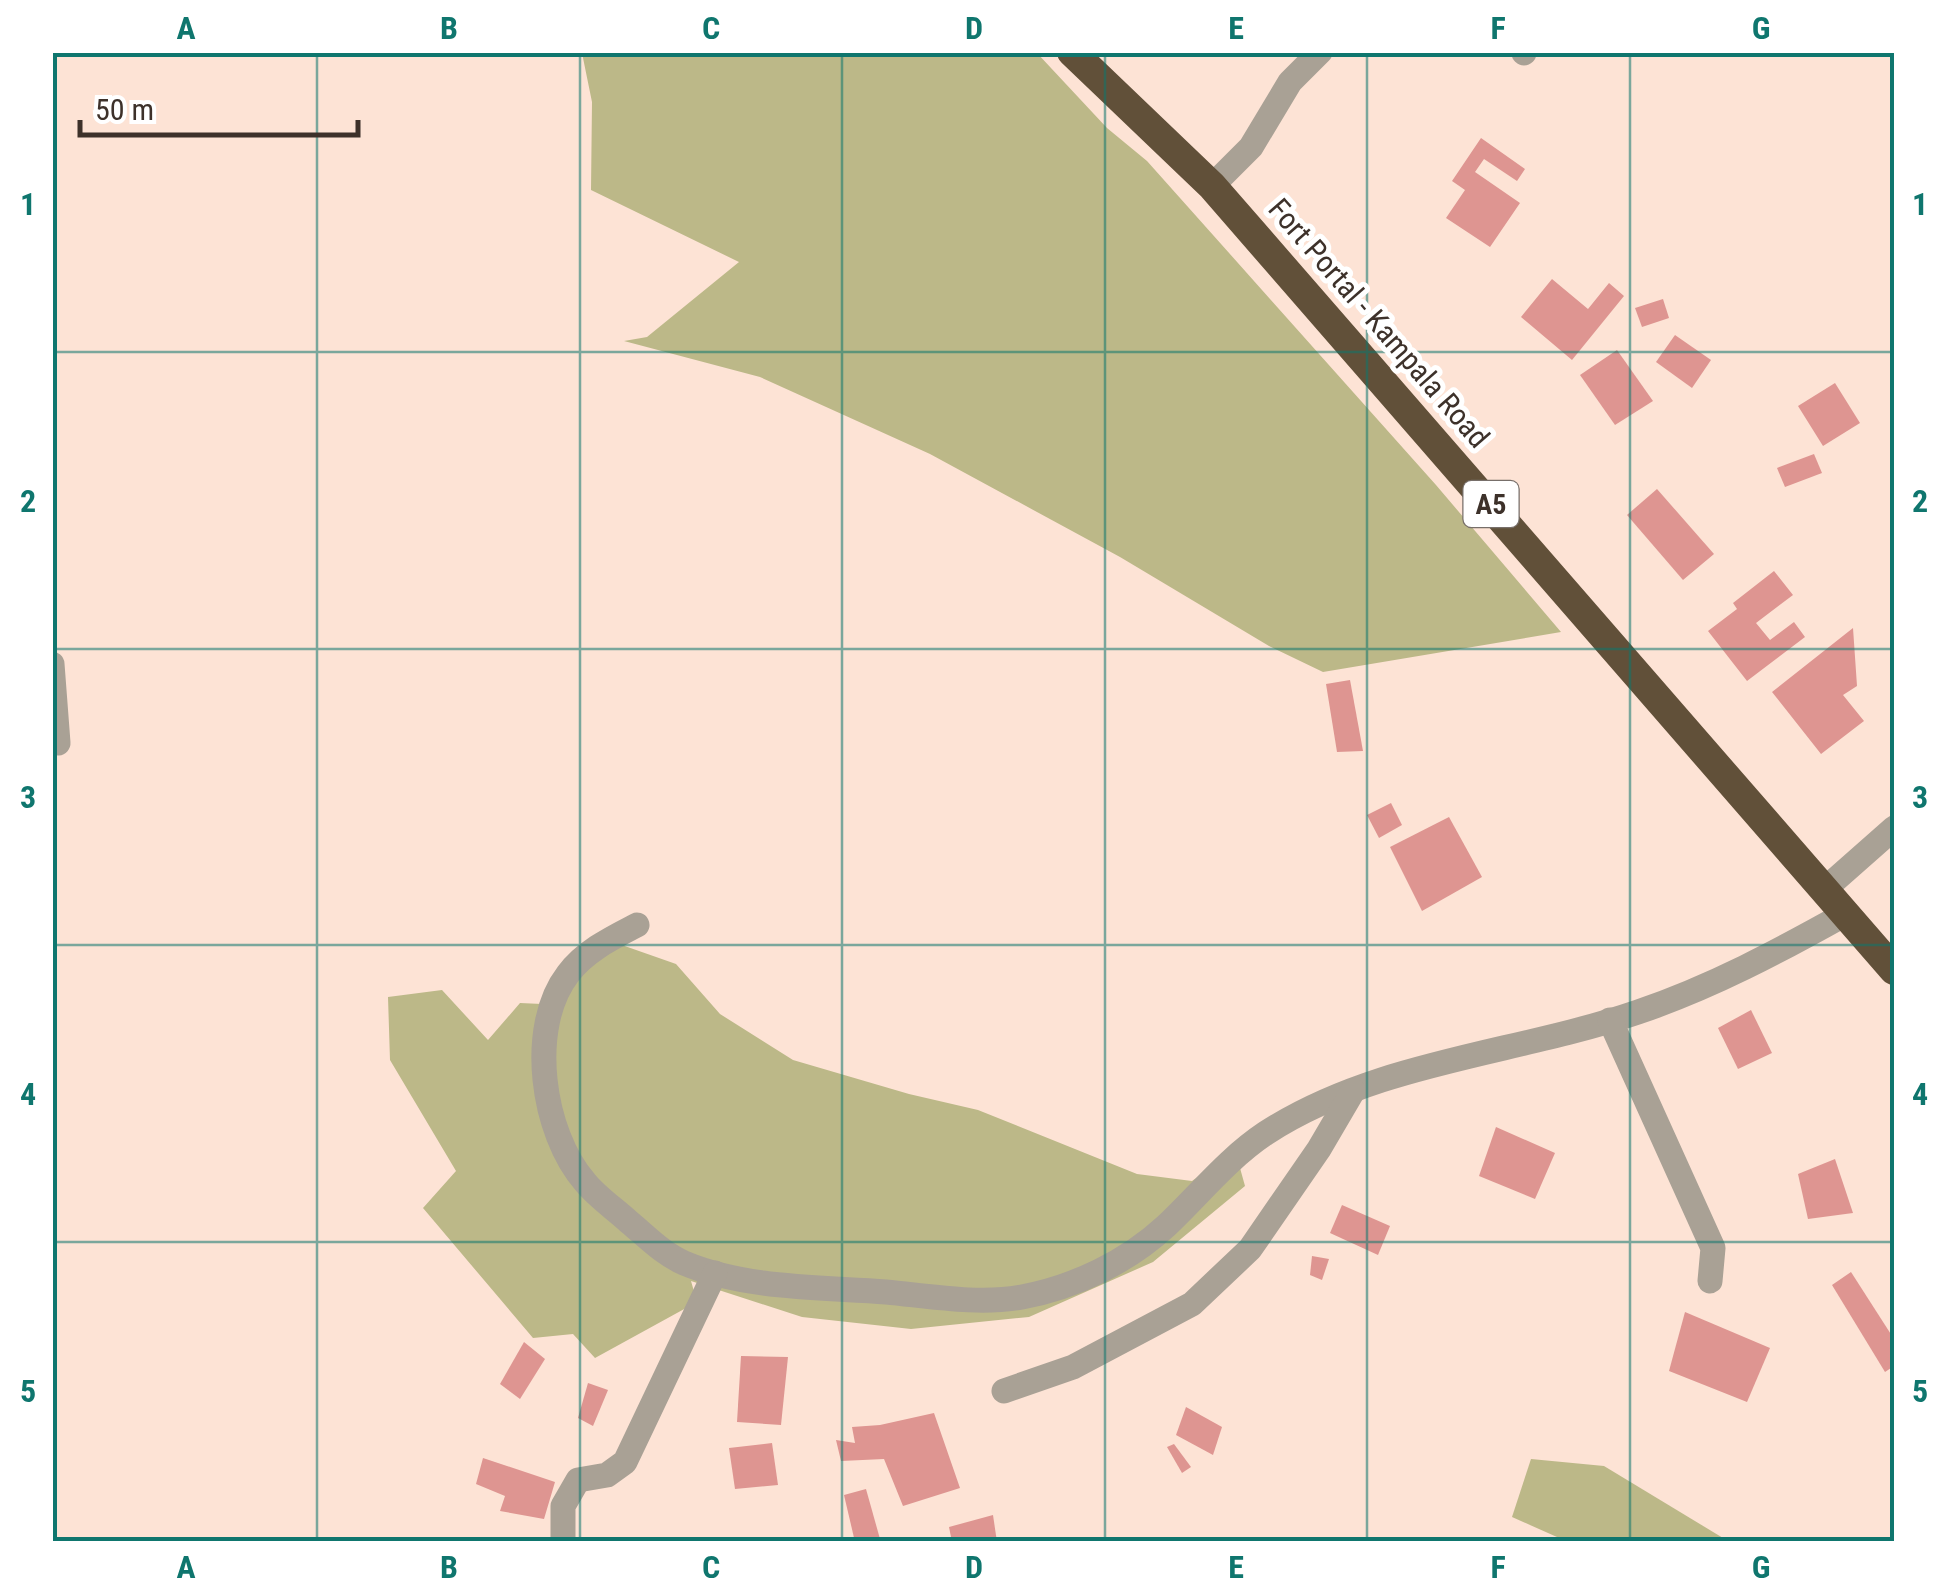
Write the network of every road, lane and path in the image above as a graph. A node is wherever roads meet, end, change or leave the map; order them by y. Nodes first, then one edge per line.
1 (1072, 52) edge
2 (1320, 52) edge
3 (1212, 186) junction
4 (52, 664) edge
5 (58, 744) dead end
6 (1894, 828) edge
7 (1826, 888) junction
8 (1847, 914) junction
9 (636, 925) dead end
10 (1894, 970) edge
11 (1610, 1020) junction
12 (1353, 1091) junction
13 (714, 1272) junction
14 (1710, 1281) dead end
15 (1004, 1391) dead end
16 (563, 1542) edge

1 - 3 highway, Fort Portal - Kampala Road / A5
2 - 3 street
3 - 7 highway, Fort Portal - Kampala Road / A5
4 - 5 street
6 - 7 street
7 - 8 highway, Fort Portal - Kampala Road / A5
8 - 10 highway, Fort Portal - Kampala Road / A5
8 - 11 street
9 - 13 street
11 - 12 street
11 - 14 street
12 - 13 street
12 - 15 street
13 - 16 street

